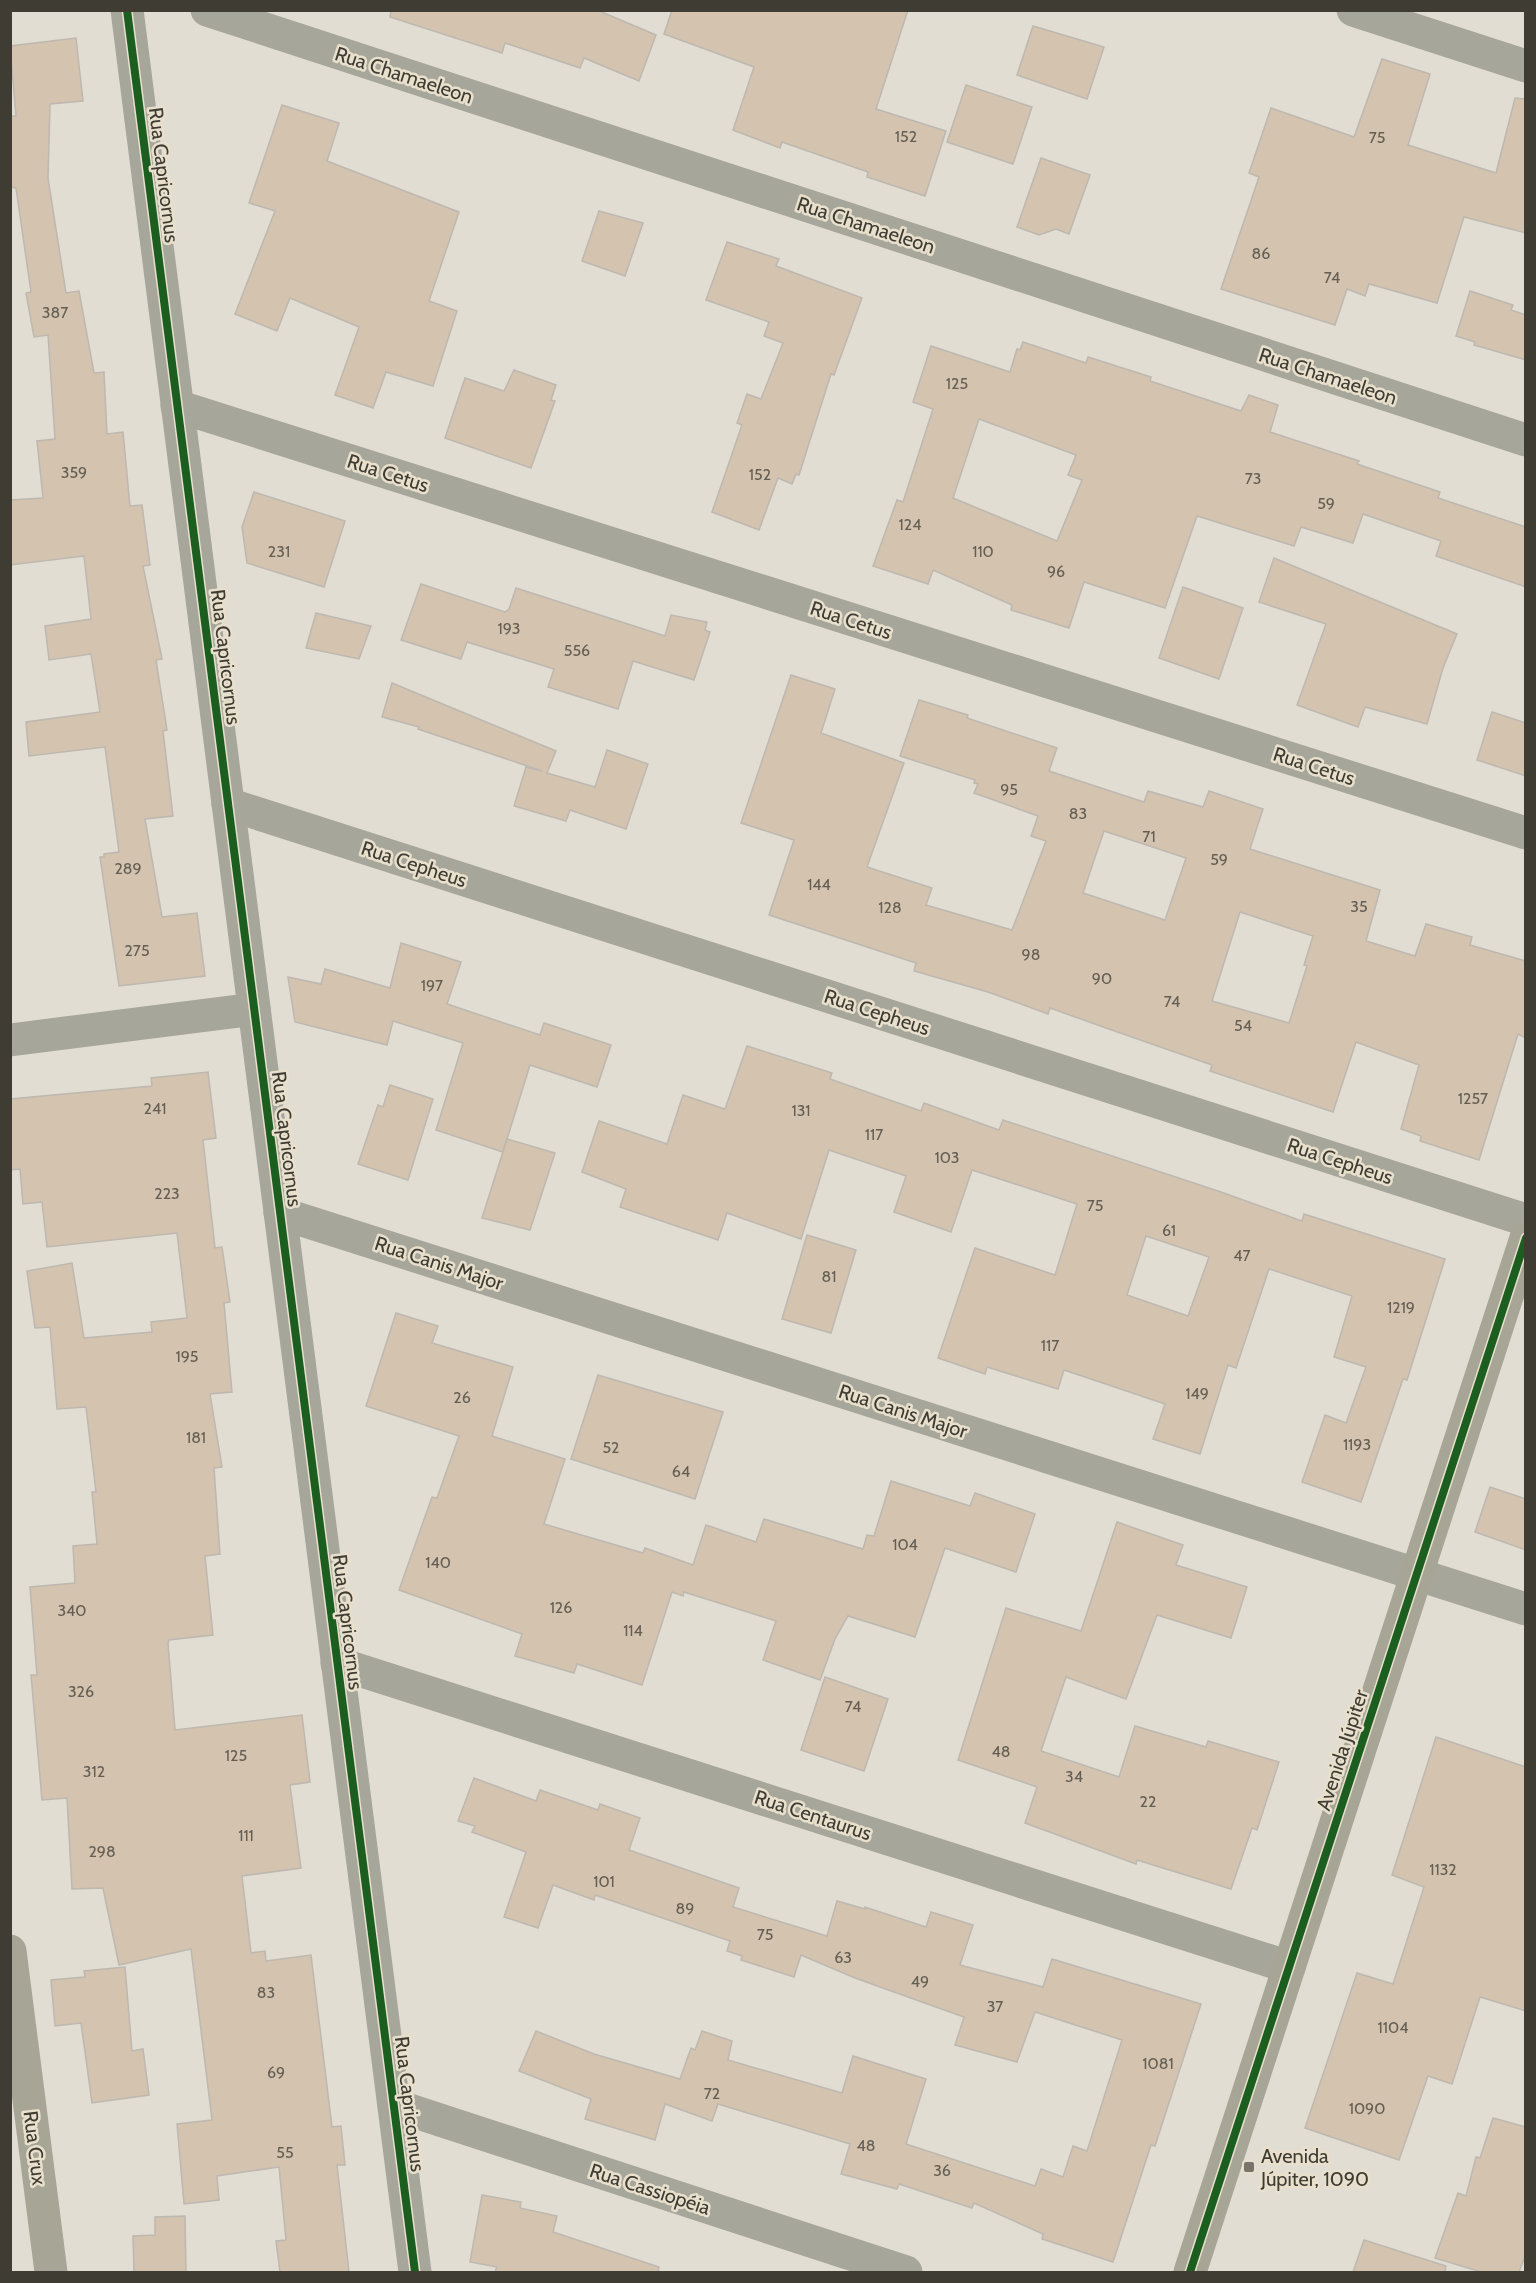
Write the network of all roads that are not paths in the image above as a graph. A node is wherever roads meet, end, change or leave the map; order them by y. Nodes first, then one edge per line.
1 (127, 10) edge
2 (207, 10) edge
3 (1353, 10) edge
4 (1526, 66) edge
5 (177, 406) junction
6 (1526, 440) edge
7 (228, 804) junction
8 (1526, 833) edge
9 (254, 1009) junction
10 (10, 1040) edge
11 (280, 1212) junction
12 (1526, 1220) edge
13 (1526, 1238) edge
14 (1416, 1574) junction
15 (1526, 1609) edge
16 (337, 1663) junction
17 (10, 1951) edge
18 (1289, 1967) junction
19 (393, 2105) junction
20 (51, 2272) edge
21 (415, 2272) edge
22 (906, 2272) edge
23 (1190, 2272) edge

1 - 5 street, Rua Capricornus
2 - 6 street, Rua Chamaeleon
3 - 4 street
5 - 7 street, Rua Capricornus
5 - 8 street, Rua Cetus
7 - 9 street, Rua Capricornus
7 - 12 street, Rua Cepheus
9 - 10 street
9 - 11 street, Rua Capricornus
11 - 14 street, Rua Canis Major
11 - 16 street, Rua Capricornus
13 - 14 main road, Avenida Júpiter
14 - 15 street, Rua Canis Major
14 - 18 main road, Avenida Júpiter
16 - 18 street, Rua Centaurus
16 - 19 street, Rua Capricornus
17 - 20 main road, Rua Crux
18 - 23 main road, Avenida Júpiter
19 - 21 street, Rua Capricornus
19 - 22 street, Rua Cassiopéia

